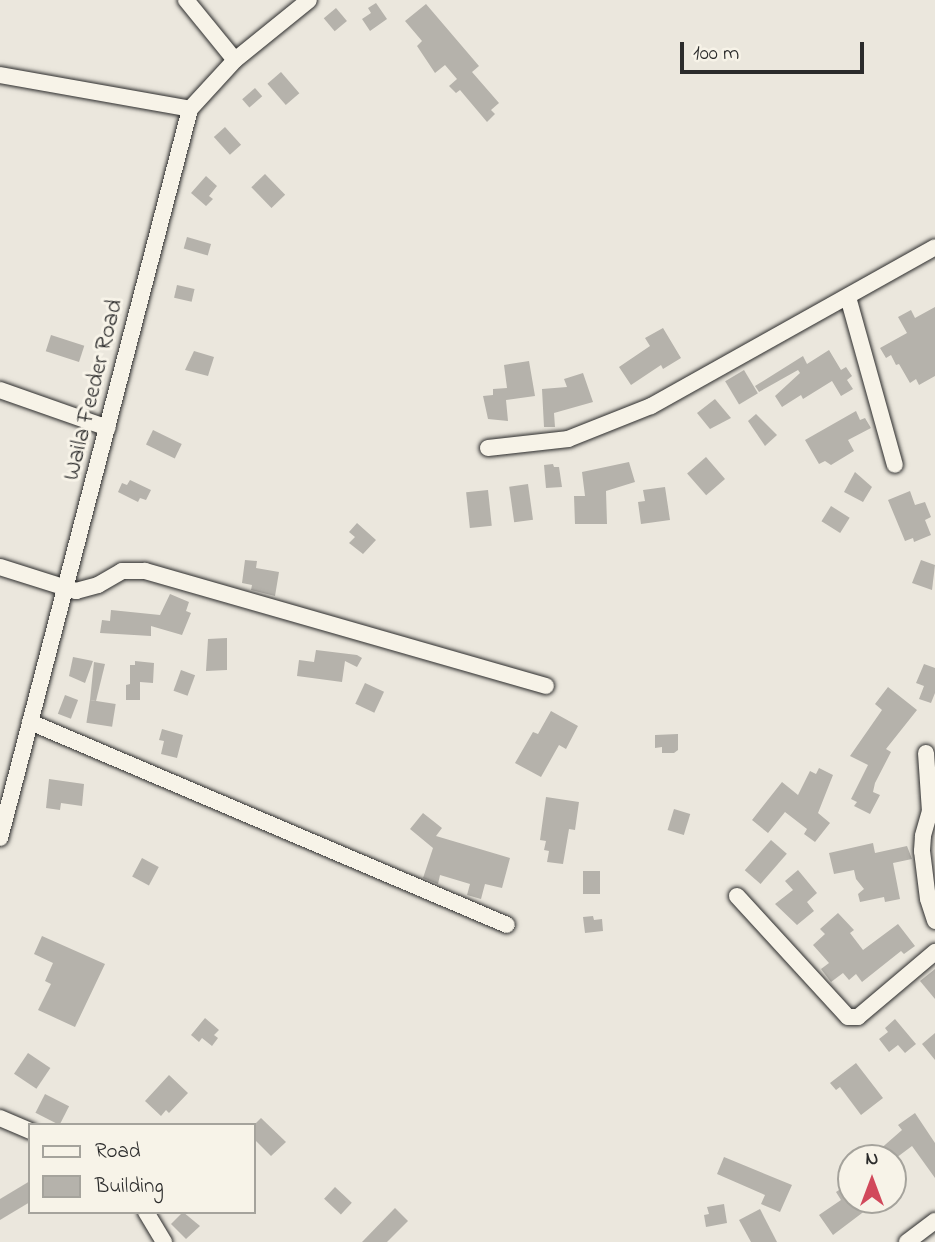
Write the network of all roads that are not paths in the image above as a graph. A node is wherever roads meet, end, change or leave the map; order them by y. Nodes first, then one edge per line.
1 (186, 0) edge
2 (309, 0) edge
3 (234, 60) junction
4 (0, 75) edge
5 (190, 109) junction
6 (935, 247) edge
7 (848, 297) junction
8 (0, 390) edge
9 (108, 428) junction
10 (488, 448) dead end
11 (895, 465) dead end
12 (0, 567) edge
13 (65, 589) junction
14 (546, 686) dead end
15 (30, 722) junction
16 (926, 753) dead end
17 (0, 768) edge
18 (17, 775) junction
19 (0, 838) edge
20 (737, 896) dead end
21 (935, 921) edge
22 (507, 925) dead end
23 (935, 951) edge
24 (0, 1118) edge
25 (28, 1130) edge
26 (147, 1214) edge
27 (935, 1220) edge
28 (164, 1242) edge
29 (907, 1242) edge

1 - 3 street
2 - 3 street, Waila Feeder Road
3 - 5 street, Waila Feeder Road
4 - 5 street
5 - 9 street, Waila Feeder Road
6 - 7 street
7 - 10 street
7 - 11 street
8 - 9 street
9 - 13 street, Waila Feeder Road
12 - 13 street
13 - 14 street
13 - 15 street, Waila Feeder Road
15 - 18 street, Waila Feeder Road
15 - 22 street
16 - 21 street
17 - 18 street
18 - 19 street, Waila Feeder Road
20 - 23 street
24 - 25 street
26 - 28 street
27 - 29 street

